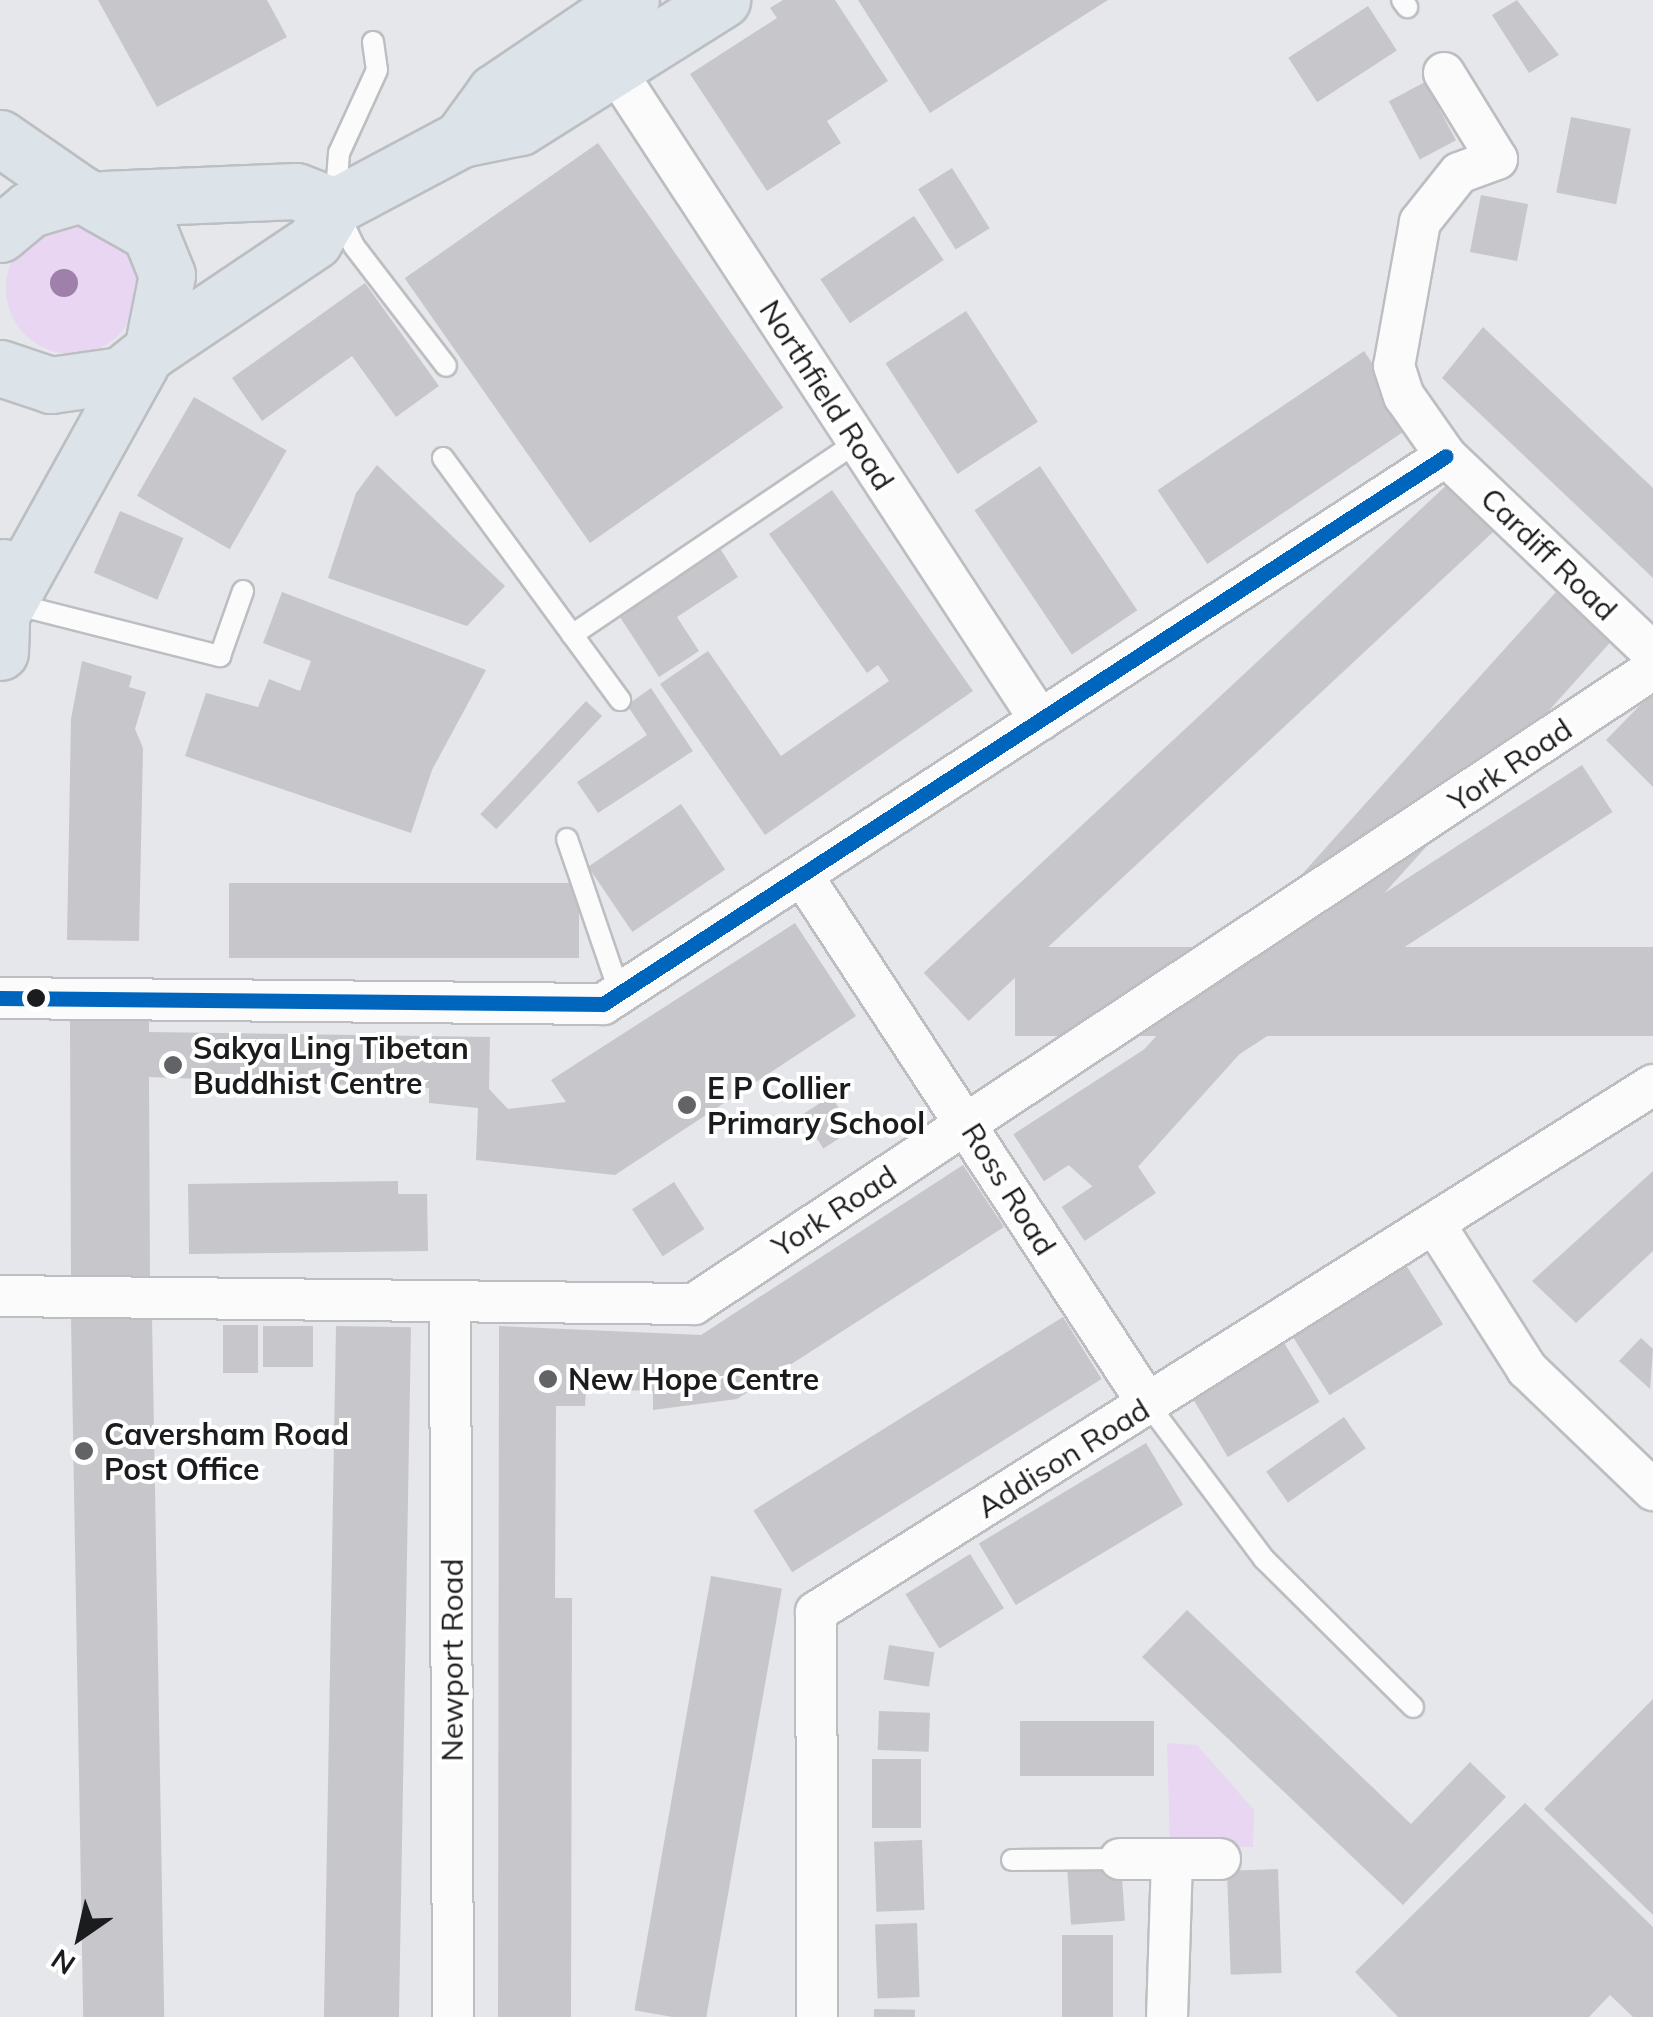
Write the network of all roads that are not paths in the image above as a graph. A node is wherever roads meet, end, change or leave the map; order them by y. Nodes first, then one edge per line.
1 (631, 0) edge
2 (722, 0) edge
3 (373, 42) dead end
4 (615, 70) junction
5 (1444, 73) dead end
6 (0, 138) edge
7 (462, 140) junction
8 (92, 196) junction
9 (335, 206) junction
10 (0, 234) edge
11 (146, 356) junction
12 (446, 366) dead end
13 (0, 368) edge
14 (858, 441) junction
15 (1446, 456) junction
16 (443, 458) dead end
17 (0, 549) edge
18 (243, 590) dead end
19 (4, 628) edge
20 (572, 635) junction
21 (1653, 653) edge
22 (1653, 670) edge
23 (620, 700) dead end
24 (1040, 720) junction
25 (568, 839) dead end
26 (802, 874) junction
27 (620, 994) junction
28 (0, 998) edge
29 (1653, 1086) edge
30 (968, 1124) junction
31 (1434, 1223) junction
32 (0, 1296) edge
33 (450, 1304) junction
34 (1148, 1404) junction
35 (1653, 1490) edge
36 (1413, 1708) dead end
37 (1120, 1859) joint
38 (1172, 1859) junction
39 (1220, 1859) dead end
40 (1012, 1860) dead end
41 (453, 2017) edge
42 (817, 2017) edge
43 (1167, 2017) edge

1 - 7 main road
2 - 4 main road
3 - 9 lane
4 - 7 main road
4 - 14 street, Northfield Road
5 - 15 street, Cardiff Road
6 - 8 main road
7 - 9 main road
8 - 9 main road
8 - 10 main road
8 - 11 main road
9 - 11 main road
9 - 12 lane
11 - 13 main road
11 - 19 main road
14 - 20 lane
14 - 24 street, Northfield Road
15 - 21 street, Cardiff Road
15 - 24 street
16 - 20 lane
17 - 19 main road
18 - 19 lane
20 - 23 lane
22 - 30 street, York Road
24 - 26 street
25 - 27 lane
26 - 27 street
26 - 30 street, Ross Road
27 - 28 street
29 - 31 street, Addison Road
30 - 33 street, York Road
30 - 34 street, Ross Road
31 - 34 street, Addison Road
31 - 35 street
32 - 33 street, York Road
33 - 41 street, Newport Road
34 - 36 lane
34 - 42 street, Addison Road
37 - 38 street
37 - 40 lane
38 - 39 street
38 - 43 street

